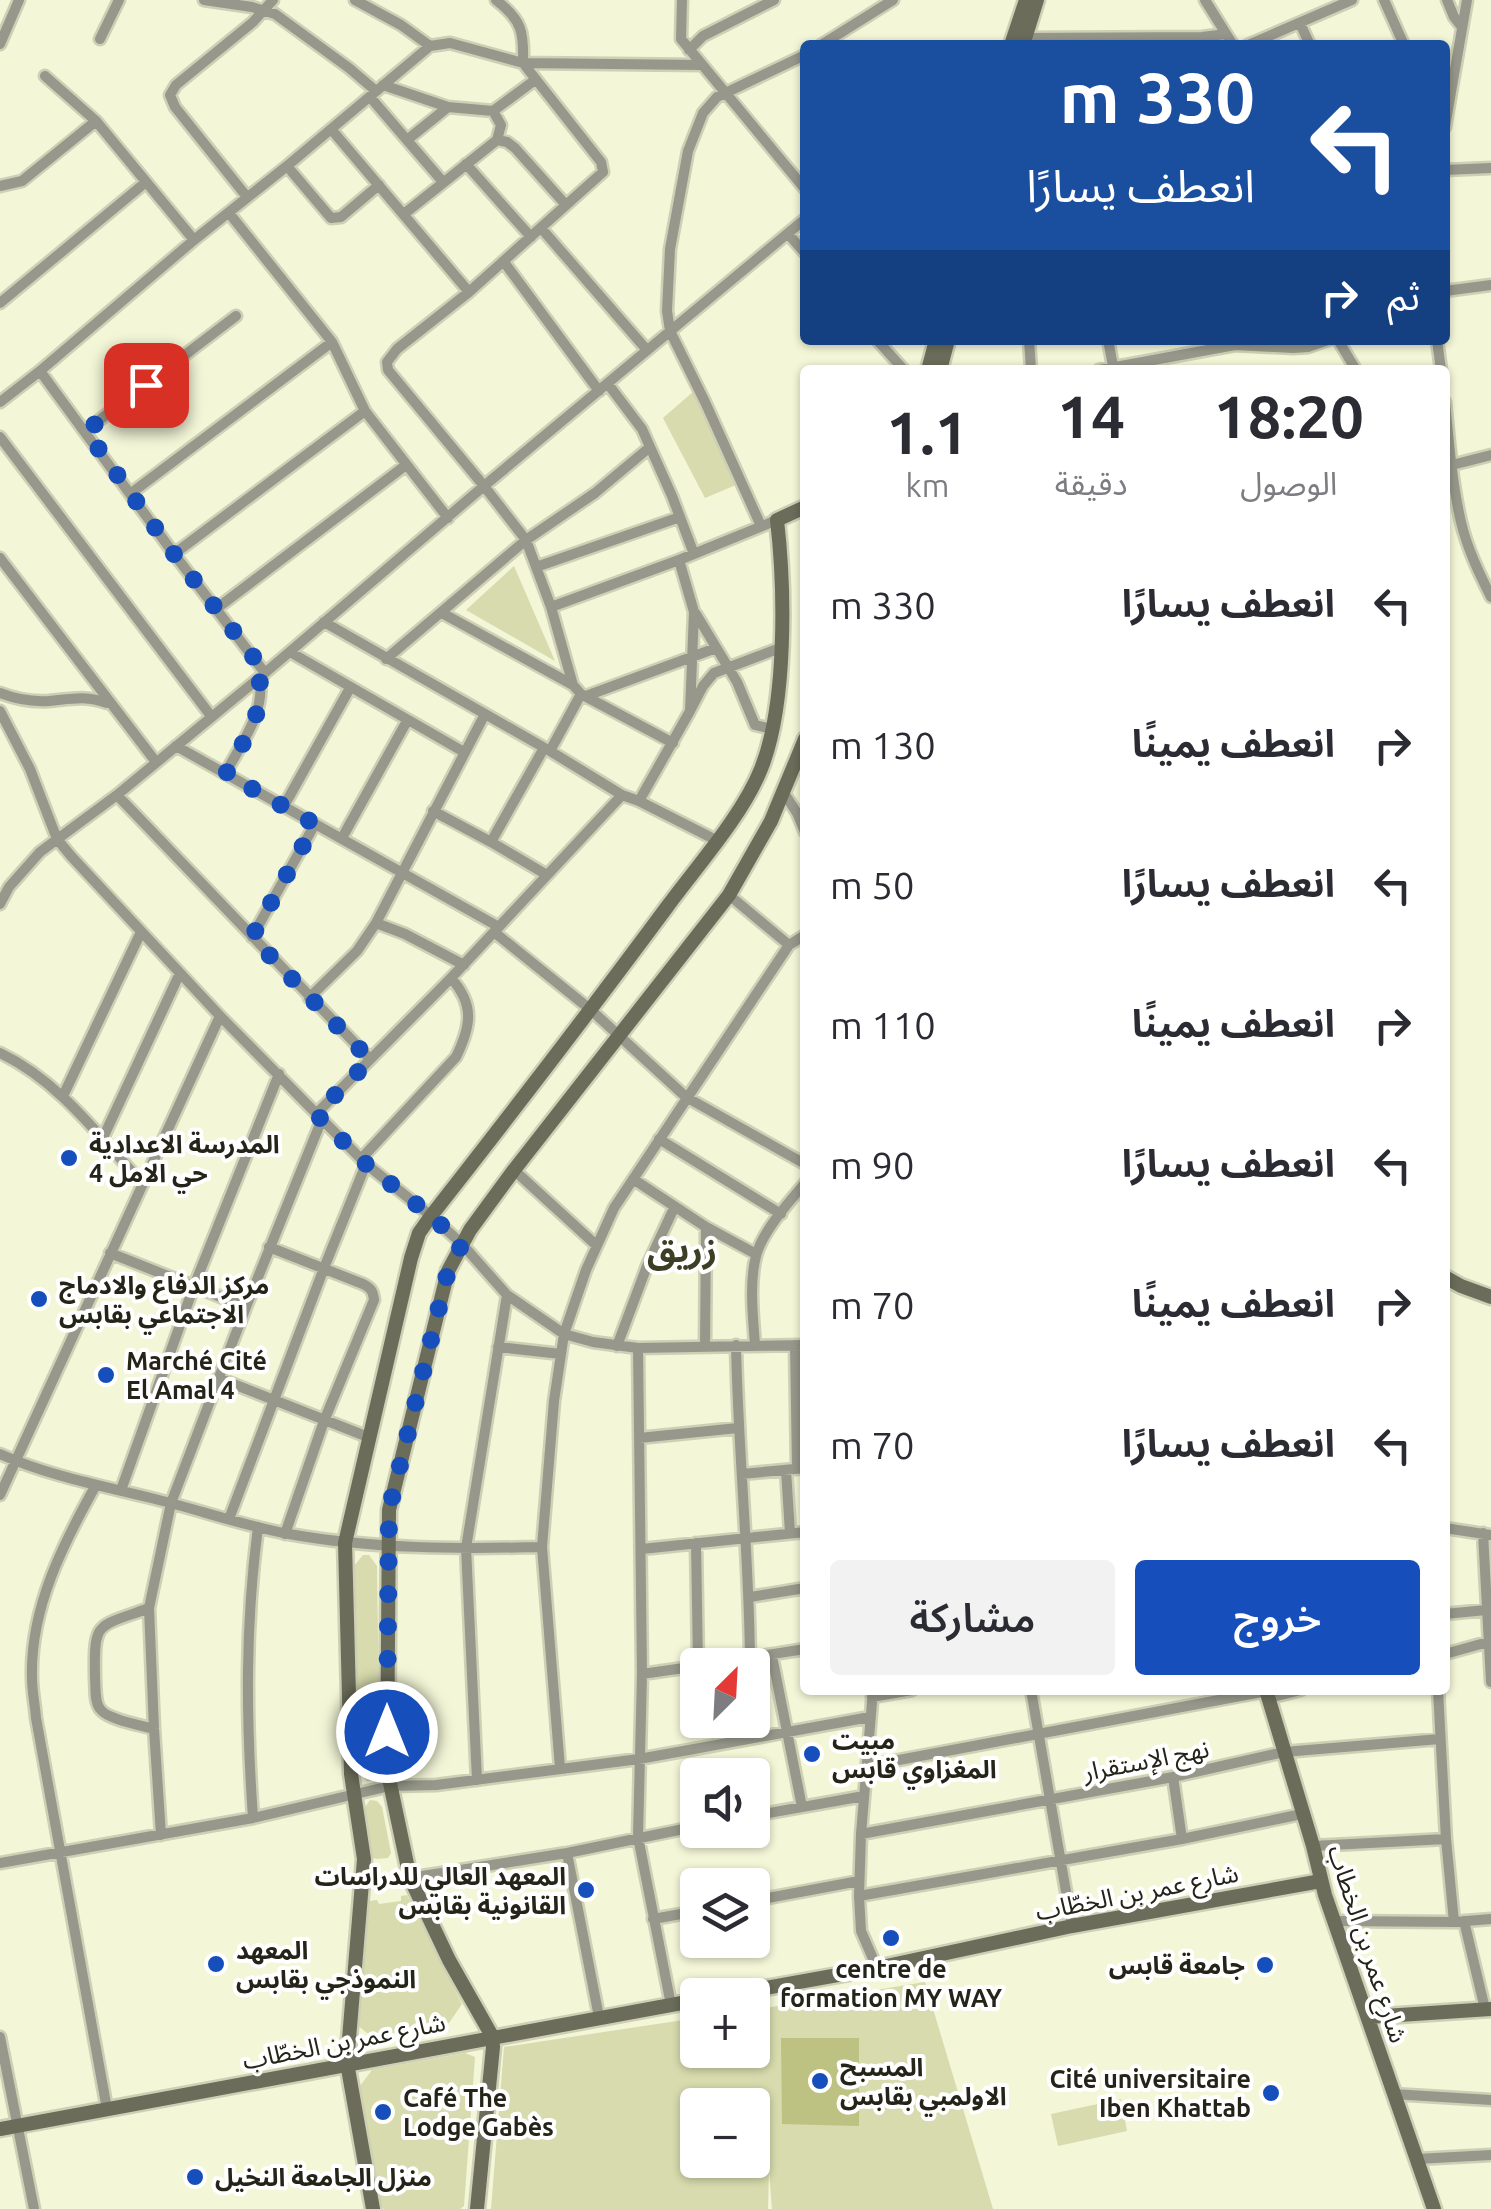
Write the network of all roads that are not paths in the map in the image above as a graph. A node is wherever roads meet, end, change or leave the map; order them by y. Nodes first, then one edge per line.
1 (19, 0) edge
2 (119, 0) edge
3 (204, 0) edge
4 (273, 0) edge
5 (355, 0) edge
6 (496, 0) edge
7 (682, 0) edge
8 (774, 0) edge
9 (893, 0) edge
10 (1026, 0) edge
11 (1037, 0) edge
12 (1221, 0) edge
13 (1352, 0) edge
14 (1384, 0) edge
15 (1447, 0) edge
16 (1467, 0) edge
17 (1207, 3) edge
18 (264, 10) junction
19 (0, 11) edge
20 (12, 16) junction
21 (1300, 23) junction
22 (1462, 26) junction
23 (1226, 34) junction
24 (100, 39) dead end
25 (829, 40) edge
26 (1016, 40) edge
27 (1017, 40) edge
28 (1205, 40) edge
29 (1230, 40) edge
30 (1260, 40) edge
31 (1308, 40) edge
32 (1402, 40) edge
33 (0, 44) edge
34 (430, 46) junction
35 (690, 50) junction
36 (800, 57) edge
37 (522, 64) junction
38 (702, 65) junction
39 (45, 76) dead end
40 (535, 80) junction
41 (1450, 85) edge
42 (376, 91) junction
43 (726, 94) junction
44 (448, 107) junction
45 (493, 111) junction
46 (96, 121) junction
47 (331, 129) junction
48 (406, 140) junction
49 (498, 140) junction
50 (466, 164) junction
51 (287, 166) junction
52 (1491, 168) edge
53 (1450, 170) edge
54 (146, 182) junction
55 (443, 182) junction
56 (800, 184) edge
57 (379, 185) junction
58 (0, 186) edge
59 (247, 197) junction
60 (566, 205) junction
61 (229, 213) junction
62 (404, 214) junction
63 (800, 223) edge
64 (541, 228) junction
65 (788, 234) junction
66 (532, 236) junction
67 (194, 240) junction
68 (800, 247) edge
69 (504, 262) junction
70 (1491, 285) edge
71 (1450, 289) edge
72 (469, 292) junction
73 (0, 303) edge
74 (236, 316) dead end
75 (670, 331) junction
76 (332, 342) junction
77 (882, 345) edge
78 (1195, 345) edge
79 (1245, 345) edge
80 (1277, 345) edge
81 (1314, 345) edge
82 (646, 350) junction
83 (1199, 352) junction
84 (900, 365) edge
85 (1119, 365) edge
86 (40, 371) junction
87 (603, 387) junction
88 (2, 396) edge
89 (365, 410) junction
90 (86, 431) junction
91 (0, 437) edge
92 (650, 446) junction
93 (1450, 447) edge
94 (1491, 454) edge
95 (406, 465) junction
96 (1452, 465) junction
97 (484, 486) junction
98 (130, 494) junction
99 (1458, 499) junction
100 (1450, 502) edge
101 (800, 509) edge
102 (680, 517) junction
103 (448, 518) junction
104 (777, 520) junction
105 (761, 526) junction
106 (526, 540) junction
107 (174, 554) junction
108 (694, 554) junction
109 (0, 558) edge
110 (678, 560) junction
111 (536, 566) junction
112 (1491, 597) edge
113 (551, 607) junction
114 (216, 609) junction
115 (694, 612) junction
116 (442, 613) junction
117 (324, 622) junction
118 (716, 648) junction
119 (780, 648) junction
120 (290, 652) junction
121 (691, 657) junction
122 (386, 659) junction
123 (728, 667) junction
124 (262, 675) junction
125 (350, 688) junction
126 (580, 692) junction
127 (0, 693) edge
128 (110, 704) junction
129 (690, 711) junction
130 (485, 714) junction
131 (211, 716) junction
132 (1, 717) edge
133 (406, 720) junction
134 (772, 728) junction
135 (672, 743) junction
136 (176, 746) junction
137 (547, 749) junction
138 (464, 752) junction
139 (800, 752) edge
140 (156, 762) junction
141 (226, 774) junction
142 (784, 792) junction
143 (117, 794) junction
144 (622, 795) junction
145 (640, 800) junction
146 (284, 806) junction
147 (800, 810) edge
148 (433, 811) junction
149 (315, 824) junction
150 (342, 838) junction
151 (56, 839) junction
152 (716, 840) junction
153 (491, 842) junction
154 (401, 872) junction
155 (548, 875) junction
156 (4, 882) edge
157 (729, 895) junction
158 (0, 904) edge
159 (376, 923) junction
160 (496, 930) junction
161 (141, 932) junction
162 (252, 937) junction
163 (800, 938) edge
164 (789, 945) junction
165 (464, 965) junction
166 (180, 973) junction
167 (451, 978) junction
168 (310, 998) junction
169 (591, 1010) junction
170 (220, 1016) junction
171 (618, 1035) junction
172 (0, 1053) edge
173 (370, 1060) junction
174 (279, 1074) junction
175 (62, 1096) junction
176 (686, 1097) junction
177 (319, 1116) junction
178 (102, 1140) junction
179 (658, 1140) junction
180 (800, 1161) edge
181 (364, 1162) junction
182 (514, 1170) junction
183 (633, 1179) junction
184 (142, 1184) junction
185 (800, 1189) edge
186 (674, 1208) junction
187 (781, 1214) junction
188 (431, 1216) junction
189 (706, 1227) junction
190 (462, 1244) junction
191 (596, 1244) junction
192 (269, 1247) junction
193 (110, 1253) junction
194 (756, 1254) junction
195 (324, 1268) junction
196 (1450, 1279) edge
197 (194, 1286) junction
198 (506, 1295) junction
199 (1491, 1297) edge
200 (246, 1306) junction
201 (564, 1334) junction
202 (755, 1345) junction
203 (800, 1345) edge
204 (617, 1346) junction
205 (706, 1346) junction
206 (736, 1346) junction
207 (498, 1347) junction
208 (638, 1348) junction
209 (561, 1354) junction
210 (218, 1378) junction
211 (274, 1400) junction
212 (324, 1421) junction
213 (738, 1428) junction
214 (368, 1438) junction
215 (639, 1438) junction
216 (0, 1454) edge
217 (16, 1461) junction
218 (796, 1469) edge
219 (742, 1474) junction
220 (96, 1485) junction
221 (121, 1490) junction
222 (0, 1494) edge
223 (171, 1503) junction
224 (229, 1519) junction
225 (258, 1527) junction
226 (1450, 1529) edge
227 (800, 1532) edge
228 (790, 1533) junction
229 (285, 1534) junction
230 (1487, 1534) edge
231 (746, 1537) junction
232 (345, 1543) junction
233 (696, 1543) junction
234 (387, 1546) junction
235 (466, 1548) junction
236 (542, 1548) junction
237 (642, 1549) junction
238 (800, 1589) edge
239 (750, 1597) junction
240 (149, 1608) junction
241 (1486, 1610) junction
242 (1450, 1614) edge
243 (1488, 1642) junction
244 (699, 1648) edge
245 (750, 1648) edge
246 (800, 1650) edge
247 (1450, 1653) edge
248 (772, 1656) joint
249 (680, 1668) edge
250 (642, 1674) junction
251 (1491, 1682) edge
252 (872, 1695) edge
253 (1032, 1695) edge
254 (1256, 1695) edge
255 (1268, 1695) edge
256 (1438, 1695) edge
257 (870, 1717) junction
258 (154, 1729) junction
259 (787, 1733) junction
260 (1039, 1735) junction
261 (1440, 1739) junction
262 (1284, 1752) junction
263 (639, 1759) junction
264 (867, 1766) junction
265 (560, 1768) junction
266 (1173, 1777) junction
267 (477, 1780) junction
268 (390, 1786) junction
269 (353, 1794) junction
270 (864, 1796) junction
271 (1050, 1798) junction
272 (802, 1807) junction
273 (770, 1813) edge
274 (1302, 1814) junction
275 (253, 1818) junction
276 (680, 1829) edge
277 (161, 1834) junction
278 (861, 1834) junction
279 (638, 1837) junction
280 (1182, 1838) junction
281 (1446, 1839) junction
282 (1313, 1846) junction
283 (62, 1851) junction
284 (567, 1853) junction
285 (1061, 1861) junction
286 (0, 1863) edge
287 (410, 1878) junction
288 (1321, 1880) junction
289 (859, 1881) junction
290 (859, 1896) junction
291 (770, 1898) edge
292 (680, 1915) edge
293 (653, 1920) junction
294 (1491, 1920) edge
295 (1335, 1921) junction
296 (1459, 1922) junction
297 (1072, 1926) junction
298 (877, 1968) junction
299 (770, 1987) edge
300 (680, 2003) edge
301 (671, 2005) junction
302 (1488, 2009) edge
303 (599, 2017) junction
304 (1369, 2017) junction
305 (492, 2036) junction
306 (0, 2037) edge
307 (347, 2064) junction
308 (1394, 2094) junction
309 (1491, 2100) edge
310 (107, 2110) junction
311 (19, 2126) junction
312 (0, 2129) edge
313 (1491, 2155) edge
314 (1417, 2159) junction
315 (34, 2209) edge
316 (372, 2209) edge
317 (478, 2209) edge
318 (1434, 2209) edge

1 - 20 street
2 - 24 street
3 - 18 street
4 - 18 street
5 - 34 street
6 - 37 street
7 - 35 street
8 - 35 street
9 - 25 street
10 - 26 street
11 - 27 street
12 - 17 street
13 - 21 street
14 - 32 street
15 - 22 street
16 - 22 street
17 - 23 street
18 - 42 street
18 - 59 street
19 - 20 street
20 - 33 street
21 - 30 street
21 - 31 street
22 - 41 street
23 - 28 street
23 - 29 street
34 - 37 street
34 - 42 street
35 - 38 street
36 - 43 street
37 - 38 street
37 - 40 street
38 - 43 street
39 - 46 street
40 - 45 street
40 - 60 street
42 - 44 street
42 - 47 street
42 - 48 street
43 - 56 street
43 - 75 street
44 - 45 street
44 - 48 street
45 - 49 street
46 - 54 street
46 - 58 street
47 - 51 street
47 - 57 street
48 - 55 street
49 - 50 street
49 - 60 street
50 - 55 street
50 - 66 street
51 - 57 street
51 - 59 street
52 - 53 street
54 - 67 street
54 - 73 street
55 - 62 street
57 - 62 street
59 - 61 street
60 - 64 street
61 - 67 street
61 - 76 street
62 - 72 street
63 - 65 street
64 - 66 street
64 - 82 street
65 - 68 street
65 - 75 street
66 - 69 street
67 - 86 street
69 - 72 street
69 - 87 street
70 - 71 street
72 - 97 street
74 - 90 street
75 - 82 street
75 - 105 street
76 - 89 street
76 - 98 street
77 - 84 street
78 - 83 street
79 - 83 street
80 - 81 street
82 - 87 street
83 - 85 street
86 - 88 street
86 - 90 street
87 - 92 street
87 - 97 street
89 - 95 street
89 - 107 street
90 - 98 street
91 - 131 street
92 - 102 street
92 - 106 street
93 - 96 street
94 - 96 street
95 - 103 street
95 - 114 street
96 - 99 street
97 - 103 street
97 - 106 street
98 - 107 street
99 - 100 street
99 - 112 street
101 - 104 street
102 - 108 street
102 - 111 street
103 - 117 street
104 - 105 street
104 - 119 street
105 - 108 street
106 - 111 street
106 - 116 street
107 - 114 street
108 - 110 street
109 - 128 street
110 - 113 street
110 - 115 street
111 - 113 street
113 - 126 street
114 - 124 street
115 - 118 street
115 - 121 street
116 - 122 street
116 - 126 street
117 - 120 street
117 - 122 street
118 - 121 street
118 - 123 street
119 - 123 street
119 - 134 street
120 - 124 street
120 - 125 street
121 - 126 street
121 - 129 street
122 - 130 street
123 - 129 street
123 - 134 street
124 - 131 street
124 - 141 street
125 - 133 street
125 - 146 street
126 - 135 street
126 - 137 street
127 - 128 street
128 - 140 street
129 - 135 street
130 - 137 street
130 - 138 street
131 - 136 street
132 - 151 street
133 - 138 street
133 - 150 street
134 - 152 street
135 - 145 street
136 - 140 street
136 - 141 street
137 - 144 street
137 - 153 street
138 - 148 street
139 - 142 street
140 - 143 street
141 - 146 street
142 - 147 street
142 - 157 street
143 - 151 street
143 - 162 street
144 - 145 street
144 - 155 street
145 - 152 street
146 - 149 street
148 - 153 street
148 - 154 street
149 - 150 street
149 - 162 street
150 - 154 street
151 - 156 street
151 - 161 street
152 - 169 street
153 - 155 street
154 - 159 street
154 - 160 street
155 - 160 street
156 - 158 street
157 - 164 street
157 - 171 street
159 - 165 street
159 - 168 street
160 - 165 street
160 - 169 street
161 - 166 street
161 - 175 street
162 - 168 street
163 - 164 street
164 - 176 street
165 - 167 street
166 - 170 street
166 - 178 street
167 - 173 street
167 - 181 street
168 - 173 street
169 - 171 street
169 - 188 street
170 - 174 street
170 - 184 street
171 - 176 street
171 - 182 street
172 - 175 street
173 - 177 street
174 - 177 street
174 - 197 street
175 - 178 street
176 - 179 street
176 - 180 street
177 - 181 street
177 - 192 street
178 - 184 street
179 - 183 street
179 - 187 street
181 - 188 street
181 - 195 street
182 - 190 street
182 - 191 street
183 - 186 street
183 - 191 street
184 - 193 street
185 - 187 street
186 - 189 street
186 - 204 street
187 - 194 street
188 - 190 street
188 - 214 street
189 - 194 street
189 - 205 street
190 - 198 street
190 - 234 street
191 - 201 street
192 - 195 street
192 - 200 street
193 - 197 street
193 - 217 street
194 - 202 street
195 - 211 street
195 - 212 street
196 - 199 street
197 - 200 street
197 - 221 street
198 - 201 street
198 - 207 street
200 - 210 street
201 - 204 street
201 - 209 street
202 - 203 street
202 - 206 street
203 - 218 street
204 - 208 street
205 - 206 street
205 - 208 street
206 - 213 street
207 - 209 street
207 - 235 street
208 - 215 street
209 - 236 street
210 - 211 street
210 - 223 street
211 - 212 street
211 - 224 street
212 - 214 street
212 - 229 street
213 - 215 street
213 - 219 street
214 - 232 street
215 - 237 street
216 - 217 street
217 - 220 street
217 - 222 street
218 - 219 street
218 - 228 street
219 - 231 street
220 - 221 street
220 - 283 street
221 - 223 street
223 - 224 street
223 - 240 street
224 - 225 street
225 - 229 street
225 - 275 street
226 - 230 street
227 - 228 street
228 - 231 street
229 - 232 street
230 - 241 street
231 - 233 street
231 - 239 street
232 - 234 street
232 - 269 street
233 - 237 street
233 - 244 street
234 - 235 street
234 - 268 street
235 - 236 street
235 - 267 street
236 - 265 street
237 - 250 street
238 - 239 street
239 - 245 street
240 - 258 street
240 - 258 street
241 - 242 street
241 - 243 street
243 - 247 street
243 - 251 street
246 - 248 street
248 - 259 street
249 - 250 street
250 - 263 street
252 - 257 street
253 - 260 street
254 - 260 street
255 - 262 street, شارع عمر بن الخطاب
256 - 261 street
257 - 259 street
257 - 264 street
258 - 277 street
259 - 263 street
259 - 272 street
260 - 264 street
260 - 271 street
261 - 262 street, نهج الإستقرار
261 - 281 street
262 - 266 street, نهج الإستقرار
262 - 274 street, شارع عمر بن الخطاب
263 - 265 street
263 - 279 street
264 - 270 street
265 - 267 street
266 - 271 street, نهج الإستقرار
266 - 280 street
267 - 268 street
268 - 269 street
268 - 287 street
269 - 275 street
269 - 307 street
270 - 272 street
270 - 278 street
271 - 278 street, نهج الإستقرار
271 - 285 street
272 - 273 street
274 - 280 street
274 - 282 street, شارع عمر بن الخطاب
275 - 277 street
276 - 279 street
277 - 283 street
278 - 289 street
279 - 284 street
279 - 293 street
280 - 285 street
281 - 282 street
281 - 296 street
282 - 288 street, شارع عمر بن الخطاب
283 - 286 street
283 - 310 street
284 - 287 street
284 - 303 street
285 - 290 street
285 - 297 street
287 - 305 street
288 - 295 street, شارع عمر بن الخطاب
288 - 297 street, شارع عمر بن الخطّاب
289 - 290 street
289 - 291 street
290 - 298 street
292 - 293 street
293 - 301 street
294 - 296 street
295 - 296 street
295 - 304 street, شارع عمر بن الخطاب
296 - 302 street
297 - 298 street, شارع عمر بن الخطّاب
298 - 299 street, شارع عمر بن الخطّاب
300 - 301 street, شارع عمر بن الخطّاب
301 - 303 street, شارع عمر بن الخطّاب
302 - 304 street
303 - 305 street, شارع عمر بن الخطّاب
304 - 308 street, شارع عمر بن الخطاب
305 - 307 street, شارع عمر بن الخطّاب
305 - 317 street
306 - 311 street
307 - 310 street, شارع عمر بن الخطّاب
307 - 316 street
308 - 309 street
308 - 314 street, شارع عمر بن الخطاب
310 - 311 street, شارع عمر بن الخطّاب
311 - 312 street, شارع عمر بن الخطّاب
311 - 315 street
313 - 314 street
314 - 318 street, شارع عمر بن الخطاب

